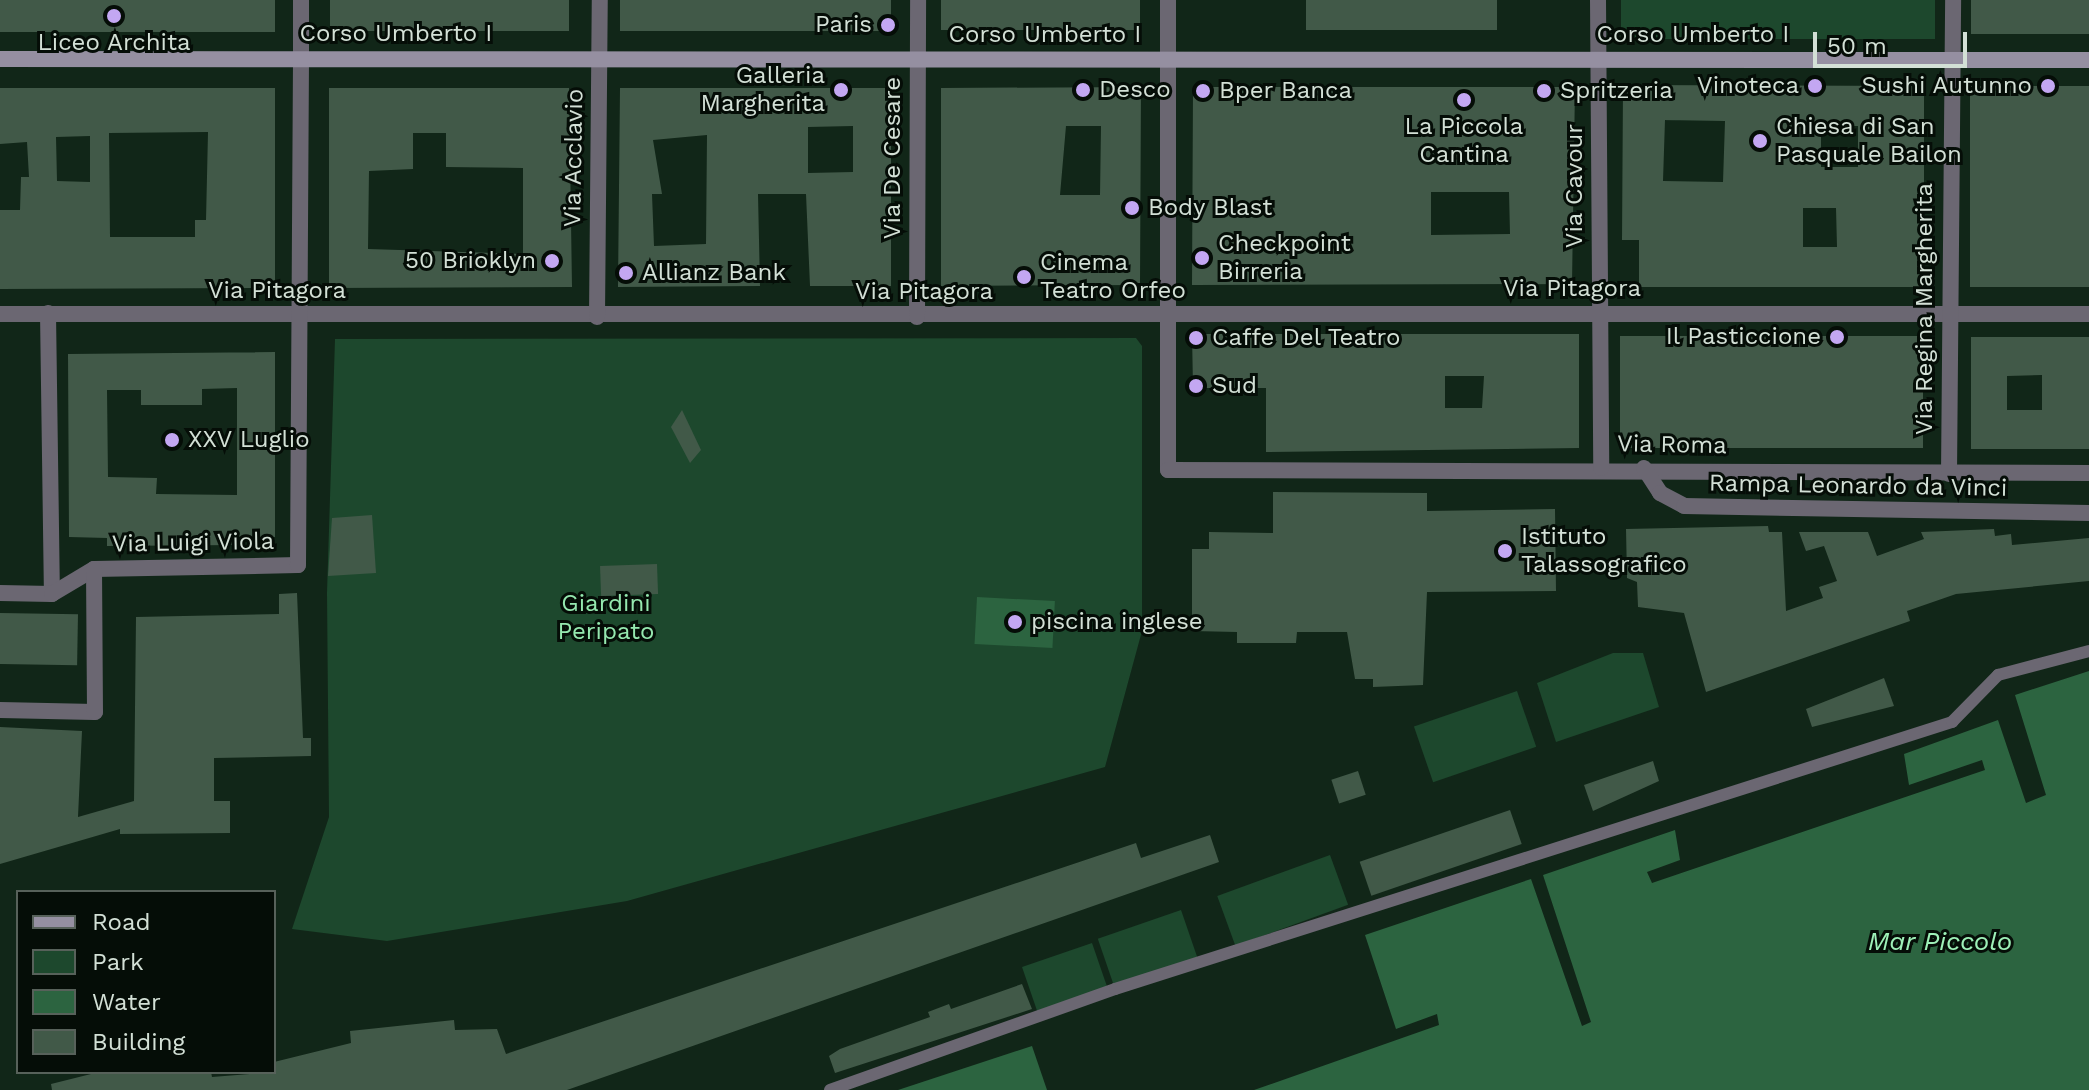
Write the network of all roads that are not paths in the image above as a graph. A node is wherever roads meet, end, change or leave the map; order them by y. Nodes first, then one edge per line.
1 (301, 0) edge
2 (600, 0) edge
3 (918, 0) edge
4 (1168, 0) edge
5 (1598, 0) edge
6 (1953, 0) edge
7 (301, 58) junction
8 (599, 58) junction
9 (918, 58) junction
10 (1168, 58) junction
11 (0, 59) edge
12 (1598, 59) junction
13 (1953, 59) junction
14 (2089, 60) edge
15 (48, 313) junction
16 (1600, 313) junction
17 (1948, 313) junction
18 (0, 314) edge
19 (2089, 314) edge
20 (299, 315) junction
21 (1168, 315) junction
22 (597, 317) junction
23 (917, 317) junction
24 (1601, 468) junction
25 (1644, 468) junction
26 (2089, 473) edge
27 (1949, 474) junction
28 (2089, 513) edge
29 (94, 569) junction
30 (0, 593) edge
31 (52, 594) junction
32 (2089, 651) edge
33 (0, 710) edge
34 (830, 1090) edge

1 - 7 street
2 - 8 street, Via Acclavio
3 - 9 street, Via De Cesare
4 - 10 street
5 - 12 street, Via Cavour
6 - 13 street, Via Regina Margherita
7 - 8 main road, Corso Umberto I
7 - 11 main road, Corso Umberto I
7 - 20 street
8 - 9 main road, Corso Umberto I
8 - 22 street, Via Acclavio
9 - 10 main road, Corso Umberto I
9 - 23 street, Via De Cesare
10 - 12 main road, Corso Umberto I
10 - 21 street
12 - 13 main road, Corso Umberto I
12 - 16 street, Via Cavour
13 - 14 main road, Corso Umberto I
13 - 17 street, Via Regina Margherita
15 - 18 street, Via Pitagora
15 - 20 street, Via Pitagora
15 - 31 street
16 - 17 street, Via Pitagora
16 - 21 street, Via Pitagora
16 - 24 street, Via Cavour
17 - 19 street, Via Pitagora
17 - 27 street, Via Regina Margherita
20 - 22 street, Via Pitagora
20 - 29 street, Via Luigi Viola
21 - 23 street, Via Pitagora
21 - 24 street, Via Roma
22 - 23 street, Via Pitagora
24 - 25 street, Via Roma
25 - 27 street, Via Roma
25 - 28 street, Rampa Leonardo da Vinci
26 - 27 street, Via Roma
29 - 31 street, Via Luigi Viola
29 - 33 street
30 - 31 street
32 - 34 lane

